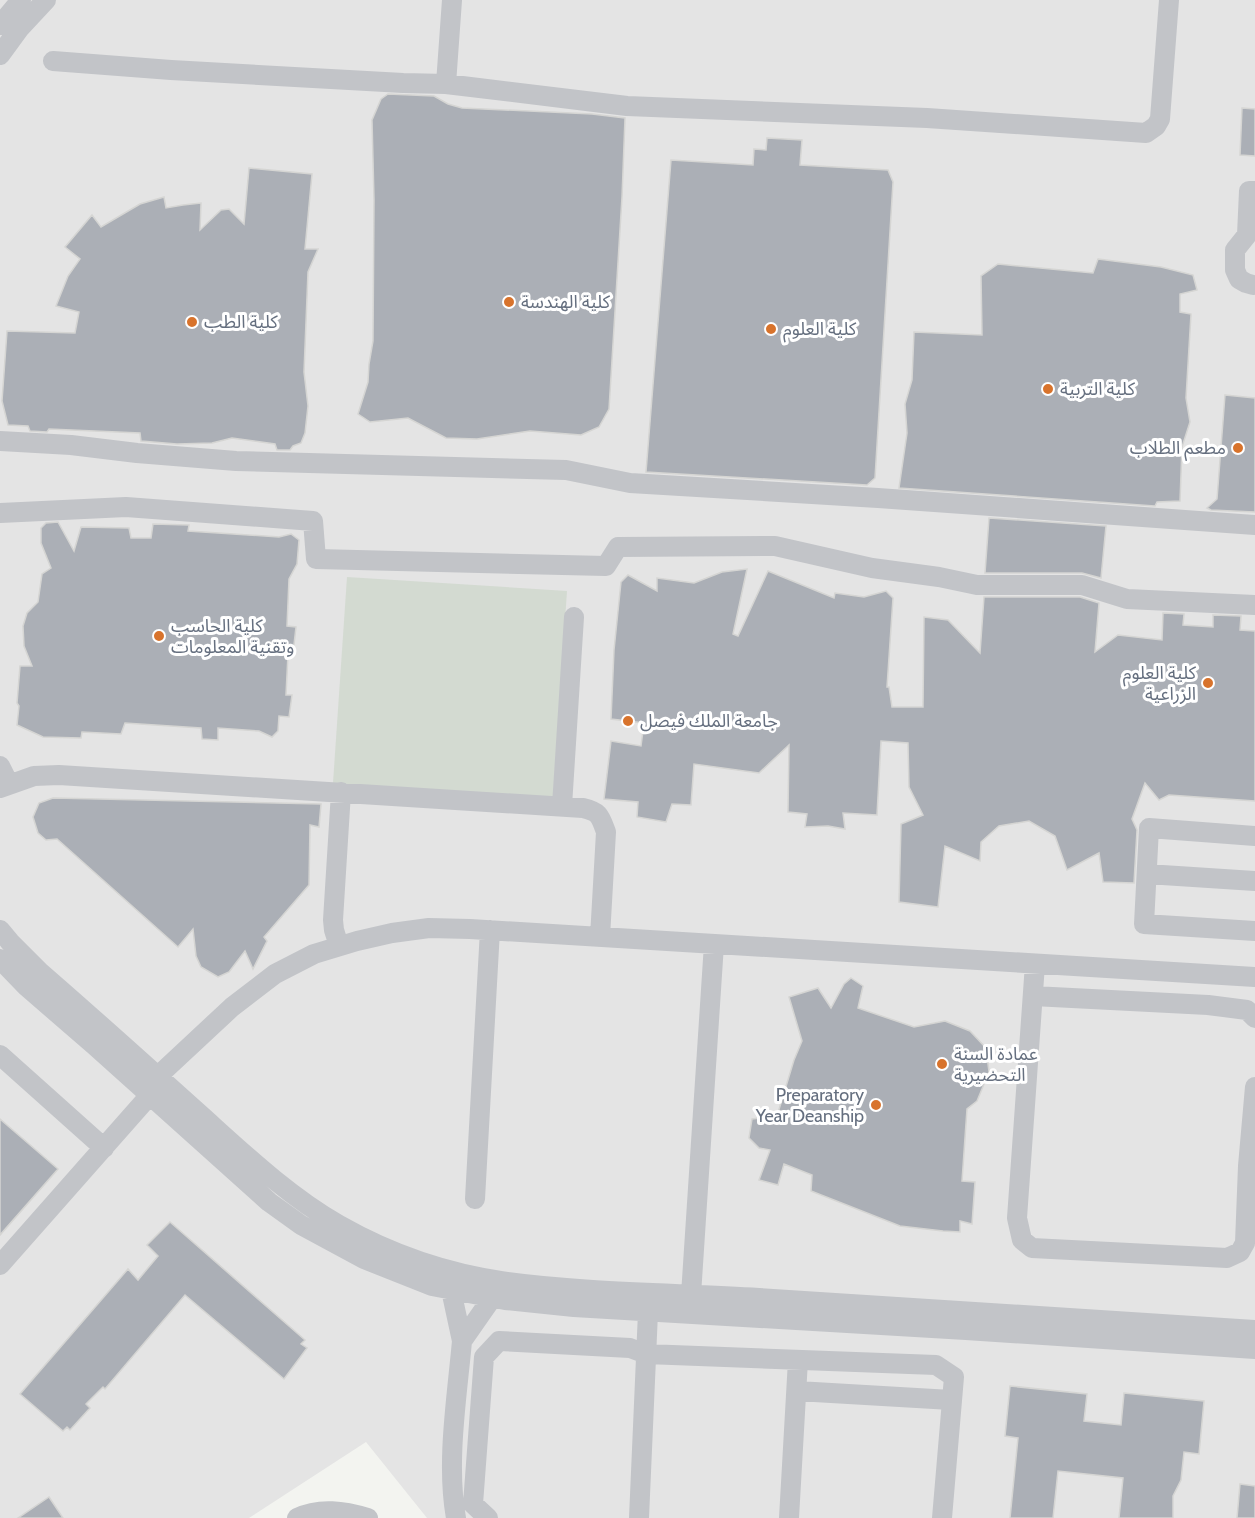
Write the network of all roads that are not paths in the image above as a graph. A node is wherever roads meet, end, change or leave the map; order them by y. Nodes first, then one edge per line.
1 (21, 0) edge
2 (46, 0) edge
3 (452, 0) edge
4 (1169, 0) edge
5 (0, 25) edge
6 (0, 55) edge
7 (52, 61) dead end
8 (446, 84) junction
9 (1255, 191) edge
10 (1251, 235) edge
11 (1253, 285) dead end
12 (0, 441) edge
13 (0, 513) edge
14 (1255, 525) edge
15 (1255, 605) edge
16 (574, 617) dead end
17 (0, 766) edge
18 (5, 786) edge
19 (341, 792) junction
20 (562, 806) junction
21 (1255, 837) edge
22 (1147, 874) junction
23 (1255, 881) edge
24 (0, 930) edge
25 (490, 930) junction
26 (1255, 932) edge
27 (600, 937) junction
28 (714, 944) junction
29 (339, 946) junction
30 (0, 959) edge
31 (1035, 964) junction
32 (1255, 977) edge
33 (1033, 996) junction
34 (1255, 1018) edge
35 (0, 1055) edge
36 (158, 1076) junction
37 (1255, 1087) edge
38 (150, 1095) junction
39 (104, 1148) junction
40 (475, 1199) dead end
41 (0, 1265) edge
42 (451, 1290) junction
43 (691, 1294) junction
44 (492, 1298) junction
45 (648, 1312) junction
46 (1255, 1330) edge
47 (462, 1341) junction
48 (1255, 1349) edge
49 (646, 1354) junction
50 (798, 1360) junction
51 (796, 1391) junction
52 (951, 1400) junction
53 (297, 1518) edge
54 (368, 1518) edge
55 (456, 1518) edge
56 (488, 1518) edge
57 (639, 1518) edge
58 (789, 1518) edge
59 (942, 1518) edge

1 - 5 street
2 - 6 street
3 - 8 street
4 - 8 street
7 - 8 street
9 - 10 street
10 - 11 street
12 - 14 street
13 - 15 street
16 - 20 street
17 - 18 street
18 - 19 street
19 - 20 street
19 - 29 street
20 - 27 street
21 - 22 street
22 - 23 street
22 - 26 street
24 - 36 street
25 - 27 street
25 - 29 street
25 - 40 street
27 - 28 street
28 - 31 street
28 - 43 street
29 - 36 street
30 - 38 street
31 - 32 street
31 - 33 street
33 - 34 street
33 - 37 street
35 - 39 street
36 - 43 street
38 - 39 street
38 - 42 street
39 - 41 street
42 - 44 street
42 - 47 street
43 - 46 street
44 - 45 street
44 - 47 street
45 - 48 street
45 - 49 street
47 - 55 street
49 - 50 street
49 - 56 street
49 - 57 street
50 - 51 street
50 - 52 street
51 - 52 street
51 - 58 street
52 - 59 street
53 - 54 street

